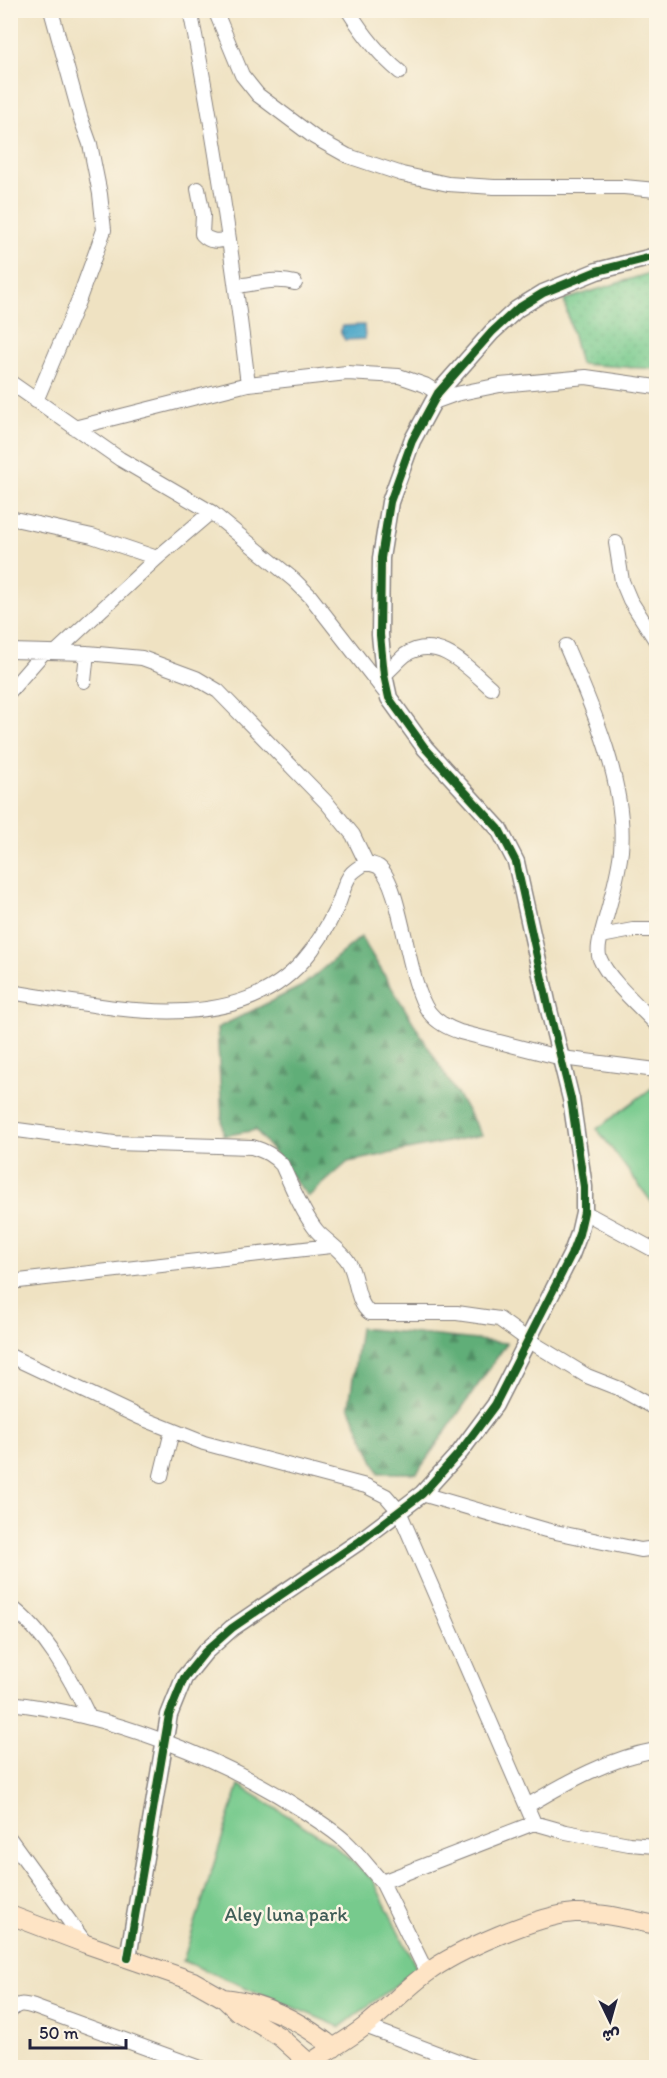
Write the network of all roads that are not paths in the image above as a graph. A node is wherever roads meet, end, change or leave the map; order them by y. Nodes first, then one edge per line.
1 (51, 10) edge
2 (190, 10) edge
3 (215, 10) edge
4 (348, 10) edge
5 (400, 72) dead end
6 (198, 189) dead end
7 (657, 190) edge
8 (229, 239) junction
9 (657, 256) edge
10 (295, 283) dead end
11 (236, 286) junction
12 (10, 382) edge
13 (248, 384) junction
14 (657, 387) edge
15 (436, 398) junction
16 (36, 402) junction
17 (74, 428) junction
18 (211, 512) junction
19 (10, 518) edge
20 (616, 543) dead end
21 (158, 558) junction
22 (657, 641) edge
23 (566, 646) dead end
24 (10, 651) edge
25 (50, 652) junction
26 (87, 653) junction
27 (384, 675) junction
28 (84, 681) dead end
29 (491, 688) dead end
30 (10, 691) edge
31 (389, 698) junction
32 (366, 862) junction
33 (657, 930) edge
34 (601, 936) junction
35 (10, 992) edge
36 (657, 1024) edge
37 (562, 1058) junction
38 (657, 1070) edge
39 (10, 1129) edge
40 (584, 1212) junction
41 (331, 1246) junction
42 (657, 1251) edge
43 (10, 1282) edge
44 (528, 1340) junction
45 (10, 1356) edge
46 (657, 1410) edge
47 (172, 1431) junction
48 (161, 1476) dead end
49 (422, 1494) junction
50 (399, 1511) junction
51 (657, 1548) edge
52 (10, 1606) edge
53 (10, 1703) edge
54 (89, 1717) junction
55 (164, 1742) junction
56 (657, 1750) edge
57 (527, 1806) junction
58 (534, 1823) junction
59 (10, 1839) edge
60 (657, 1846) edge
61 (382, 1882) junction
62 (10, 1915) edge
63 (657, 1925) edge
64 (86, 1944) junction
65 (128, 1958) junction
66 (426, 1973) junction
67 (224, 1998) junction
68 (12, 2007) edge
69 (294, 2021) junction
70 (365, 2026) junction
71 (280, 2037) junction
72 (334, 2048) junction
73 (306, 2065) edge
74 (201, 2067) edge
75 (476, 2067) edge

1 - 16 street
2 - 8 street
3 - 7 street
4 - 5 street
6 - 8 street
8 - 11 street
9 - 15 street
10 - 11 street
11 - 13 street
12 - 16 street
13 - 15 street
13 - 17 street
14 - 15 street
15 - 27 street
16 - 17 street
17 - 18 street
18 - 21 street
18 - 31 street
19 - 21 street
20 - 22 street
21 - 25 street
23 - 34 street
24 - 25 street
25 - 26 street
25 - 30 street
26 - 28 street
26 - 32 street
27 - 29 street
27 - 31 street
31 - 37 street
32 - 35 street
32 - 37 street
33 - 34 street
34 - 36 street
37 - 38 street
37 - 40 street
39 - 41 street
40 - 42 street
40 - 44 street
41 - 43 street
41 - 44 street
44 - 46 street
44 - 49 street
45 - 47 street
47 - 48 street
47 - 50 street
49 - 50 street
49 - 51 street
50 - 55 street
50 - 57 street
52 - 54 street
53 - 54 street
54 - 55 street
55 - 61 street
55 - 65 street
56 - 57 street
57 - 58 street
58 - 60 street
58 - 61 street
59 - 64 street
61 - 66 street
62 - 64 main road
63 - 66 main road
64 - 65 main road
65 - 67 main road
66 - 70 main road
67 - 69 main road
67 - 71 main road
68 - 74 street
69 - 71 main road
69 - 72 main road
70 - 72 main road
70 - 75 street
71 - 73 main road
72 - 73 main road

